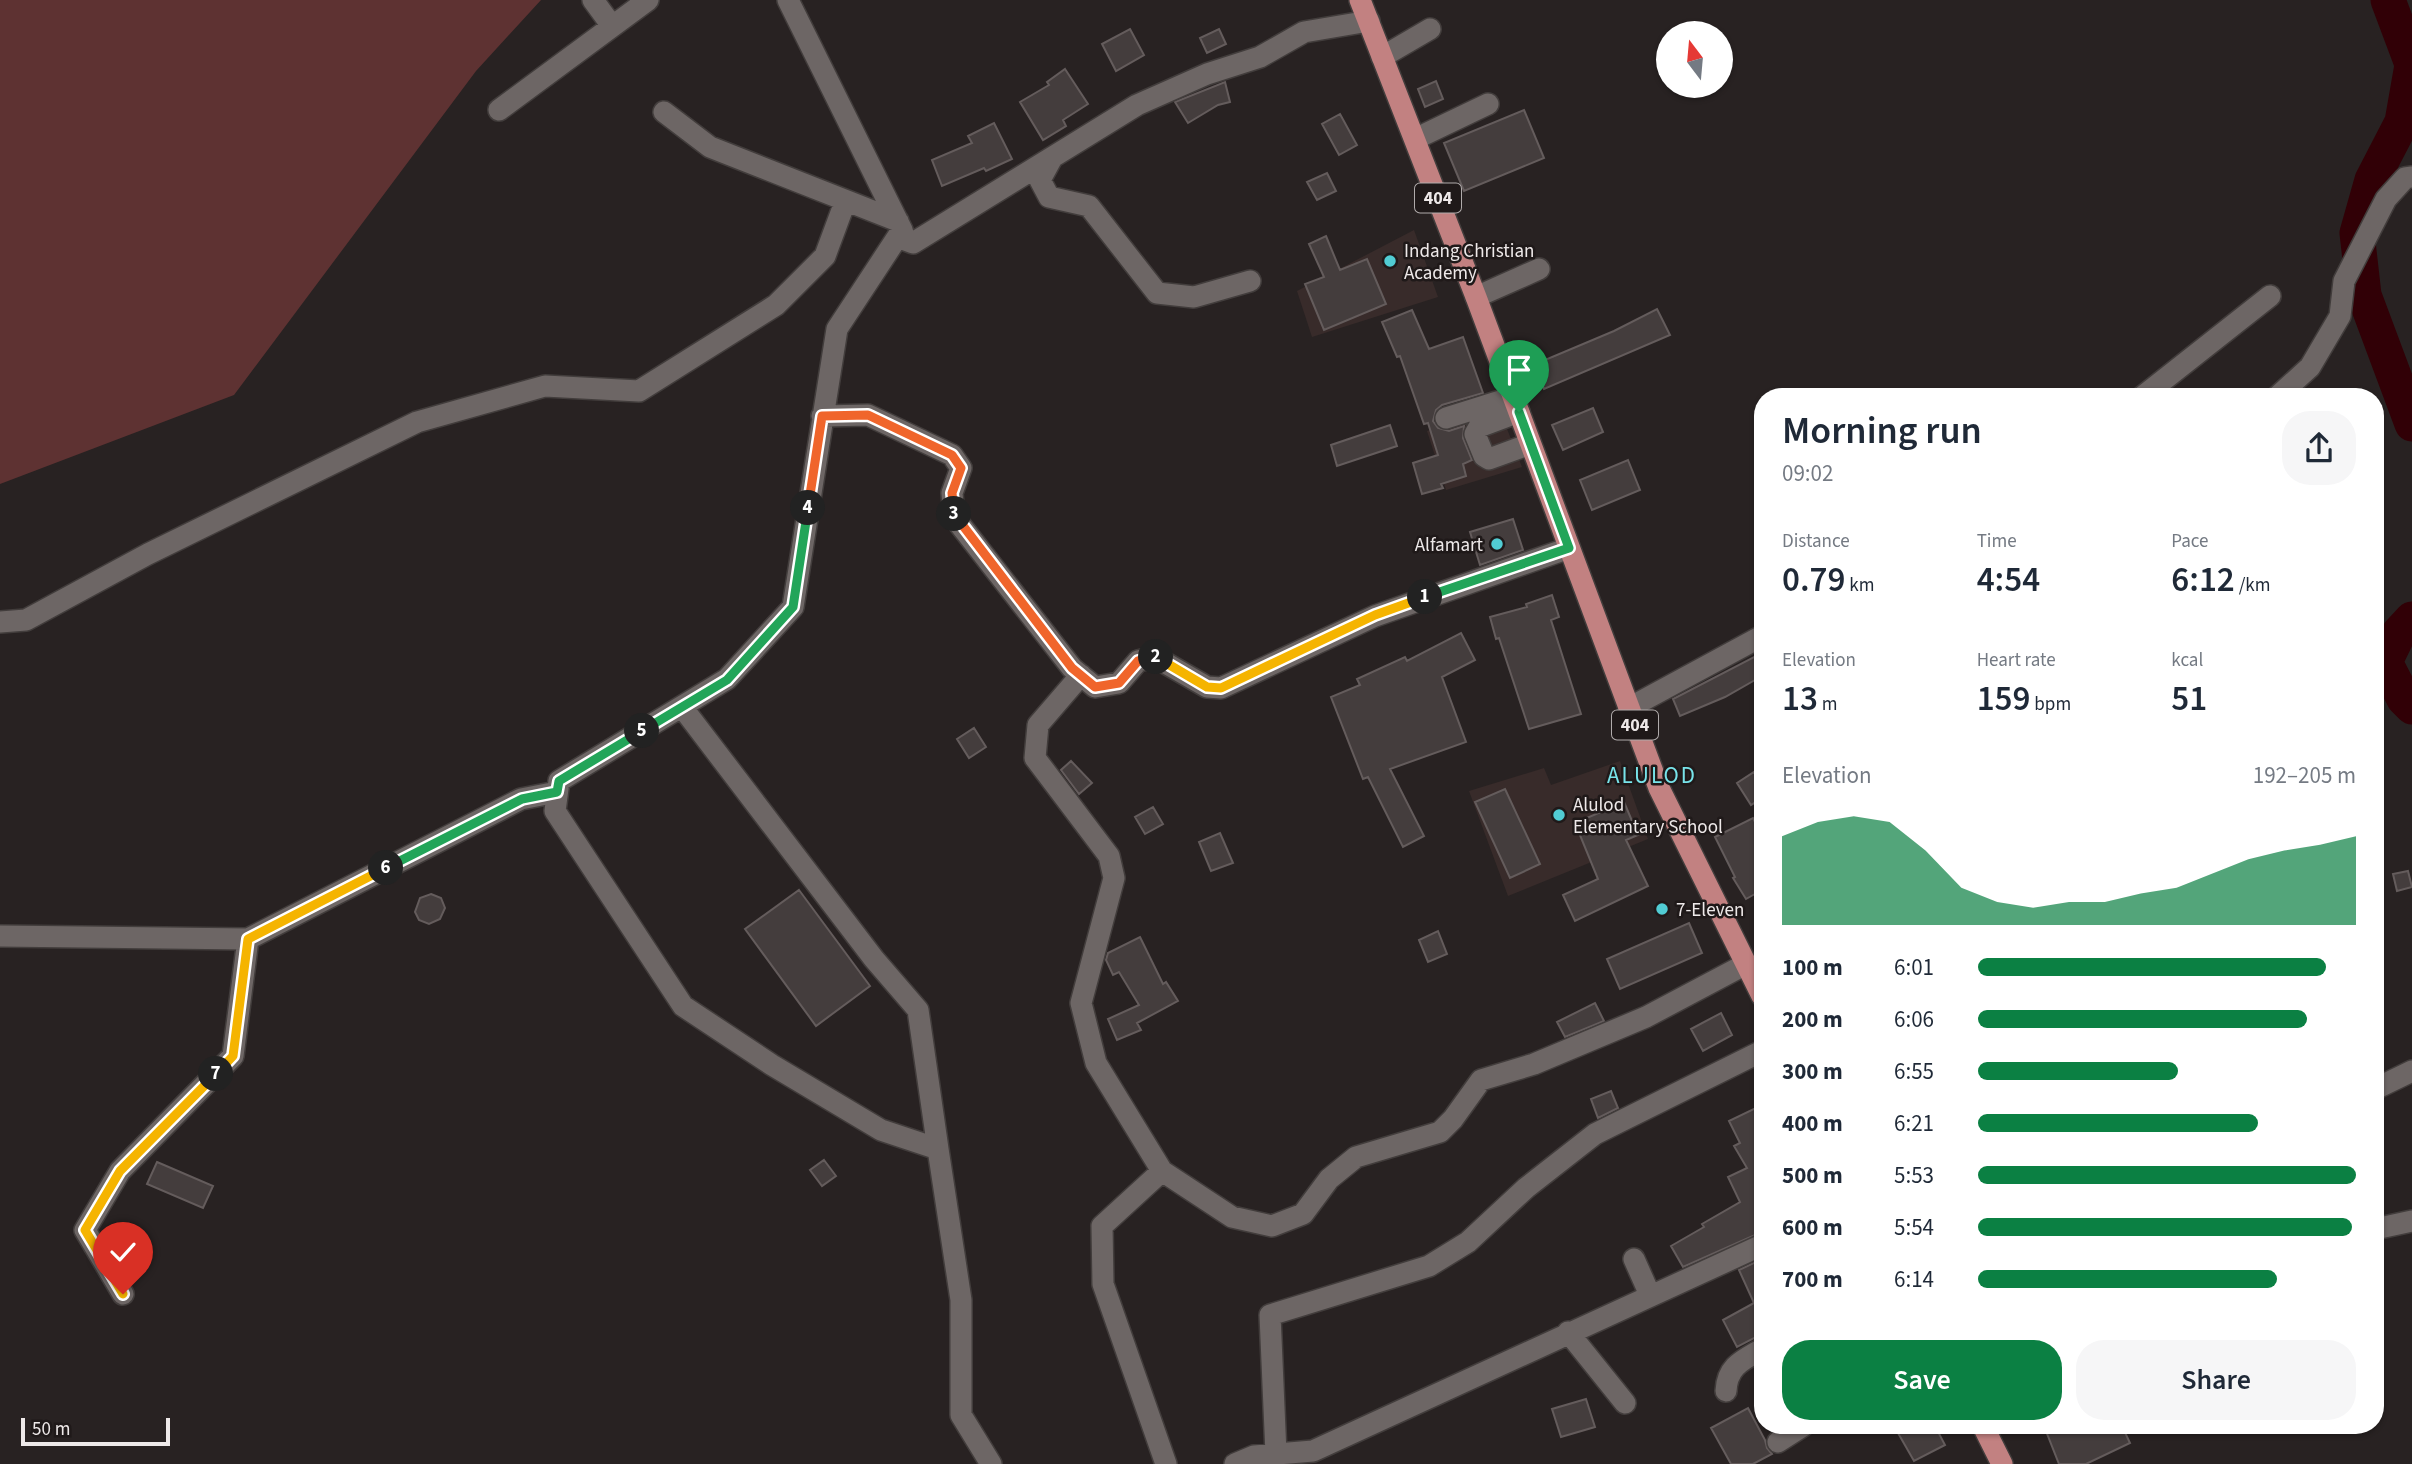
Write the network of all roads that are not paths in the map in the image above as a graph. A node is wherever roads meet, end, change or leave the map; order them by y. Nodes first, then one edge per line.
1 (593, 0) edge
2 (648, 0) edge
3 (788, 0) edge
4 (1360, 0) edge
5 (1369, 21) junction
6 (612, 26) junction
7 (1430, 29) dead end
8 (1382, 57) junction
9 (1488, 104) dead end
10 (499, 110) dead end
11 (664, 112) dead end
12 (1415, 139) junction
13 (1053, 157) junction
14 (2412, 177) edge
15 (845, 202) junction
16 (900, 226) junction
17 (1539, 269) dead end
18 (1250, 281) dead end
19 (2270, 296) dead end
20 (1476, 297) junction
21 (2153, 388) edge
22 (2287, 388) edge
23 (1516, 405) junction
24 (822, 416) junction
25 (1446, 418) dead end
26 (1530, 444) junction
27 (1569, 548) junction
28 (0, 622) edge
29 (1754, 640) edge
30 (1081, 675) junction
31 (682, 707) junction
32 (1629, 708) junction
33 (557, 792) junction
34 (0, 936) edge
35 (248, 939) junction
36 (1746, 964) junction
37 (1754, 980) edge
38 (1754, 1055) edge
39 (2412, 1072) edge
40 (2384, 1085) edge
41 (938, 1149) junction
42 (1162, 1171) junction
43 (2412, 1221) edge
44 (2384, 1227) edge
45 (1754, 1249) edge
46 (1634, 1259) dead end
47 (123, 1294) dead end
48 (1650, 1295) junction
49 (1569, 1332) junction
50 (1754, 1354) edge
51 (1726, 1391) dead end
52 (1625, 1403) dead end
53 (1790, 1434) edge
54 (1987, 1434) edge
55 (1778, 1442) dead end
56 (1276, 1454) junction
57 (1314, 1457) edge
58 (992, 1464) edge
59 (1166, 1464) edge
60 (1235, 1464) edge
61 (2002, 1464) edge

1 - 6 street
2 - 6 street
3 - 16 street
4 - 5 main road, 404
5 - 8 main road, 404
5 - 13 street
6 - 10 street
7 - 8 street
8 - 12 main road, 404
9 - 12 street
11 - 15 street
12 - 20 main road, 404
13 - 16 street
13 - 18 street
14 - 22 street
15 - 16 street
15 - 28 street
16 - 24 street
17 - 20 street
19 - 21 street
20 - 23 main road, 404
23 - 25 street
23 - 26 main road, 404
23 - 26 street
24 - 30 street
24 - 31 street
26 - 27 main road, 404
27 - 30 street
27 - 32 main road, 404
29 - 32 street
30 - 42 street
31 - 33 street
31 - 41 street
32 - 36 main road, 404
33 - 35 street
33 - 41 street
34 - 35 street
35 - 47 street
36 - 37 main road, 404
36 - 42 street
38 - 56 street
39 - 40 street
41 - 58 street
42 - 59 street
43 - 44 street
45 - 48 street
46 - 48 street
48 - 49 street
49 - 52 street
49 - 57 street
50 - 51 street
53 - 55 street
54 - 61 main road
56 - 57 street
56 - 60 street

